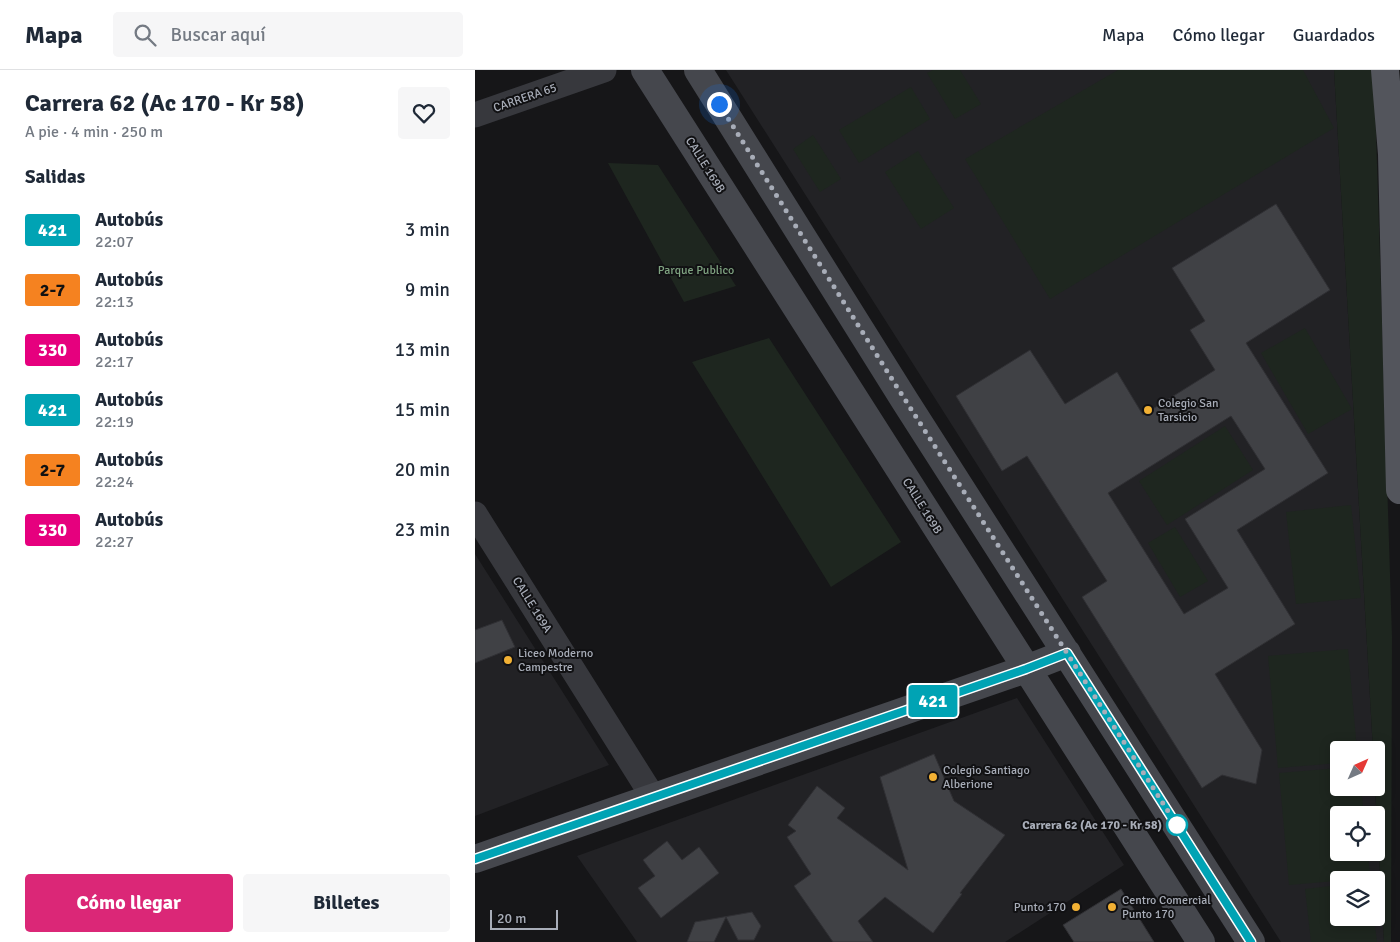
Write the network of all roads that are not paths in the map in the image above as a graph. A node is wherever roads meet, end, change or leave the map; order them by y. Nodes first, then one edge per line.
1 (604, 70) edge
2 (645, 70) edge
3 (698, 70) edge
4 (1385, 70) edge
5 (475, 115) edge
6 (1396, 179) edge
7 (1400, 490) edge
8 (475, 514) edge
9 (1067, 653) junction
10 (1026, 669) junction
11 (653, 797) junction
12 (475, 859) edge
13 (1201, 942) edge
14 (1251, 942) edge

1 - 5 street, CARRERA 65
2 - 10 main road, CALLE 169B
3 - 9 main road
4 - 6 main road
6 - 7 main road
8 - 11 street, CALLE 169A
9 - 10 main road
9 - 14 main road
10 - 11 main road
10 - 13 main road, CALLE 169B
11 - 12 main road

